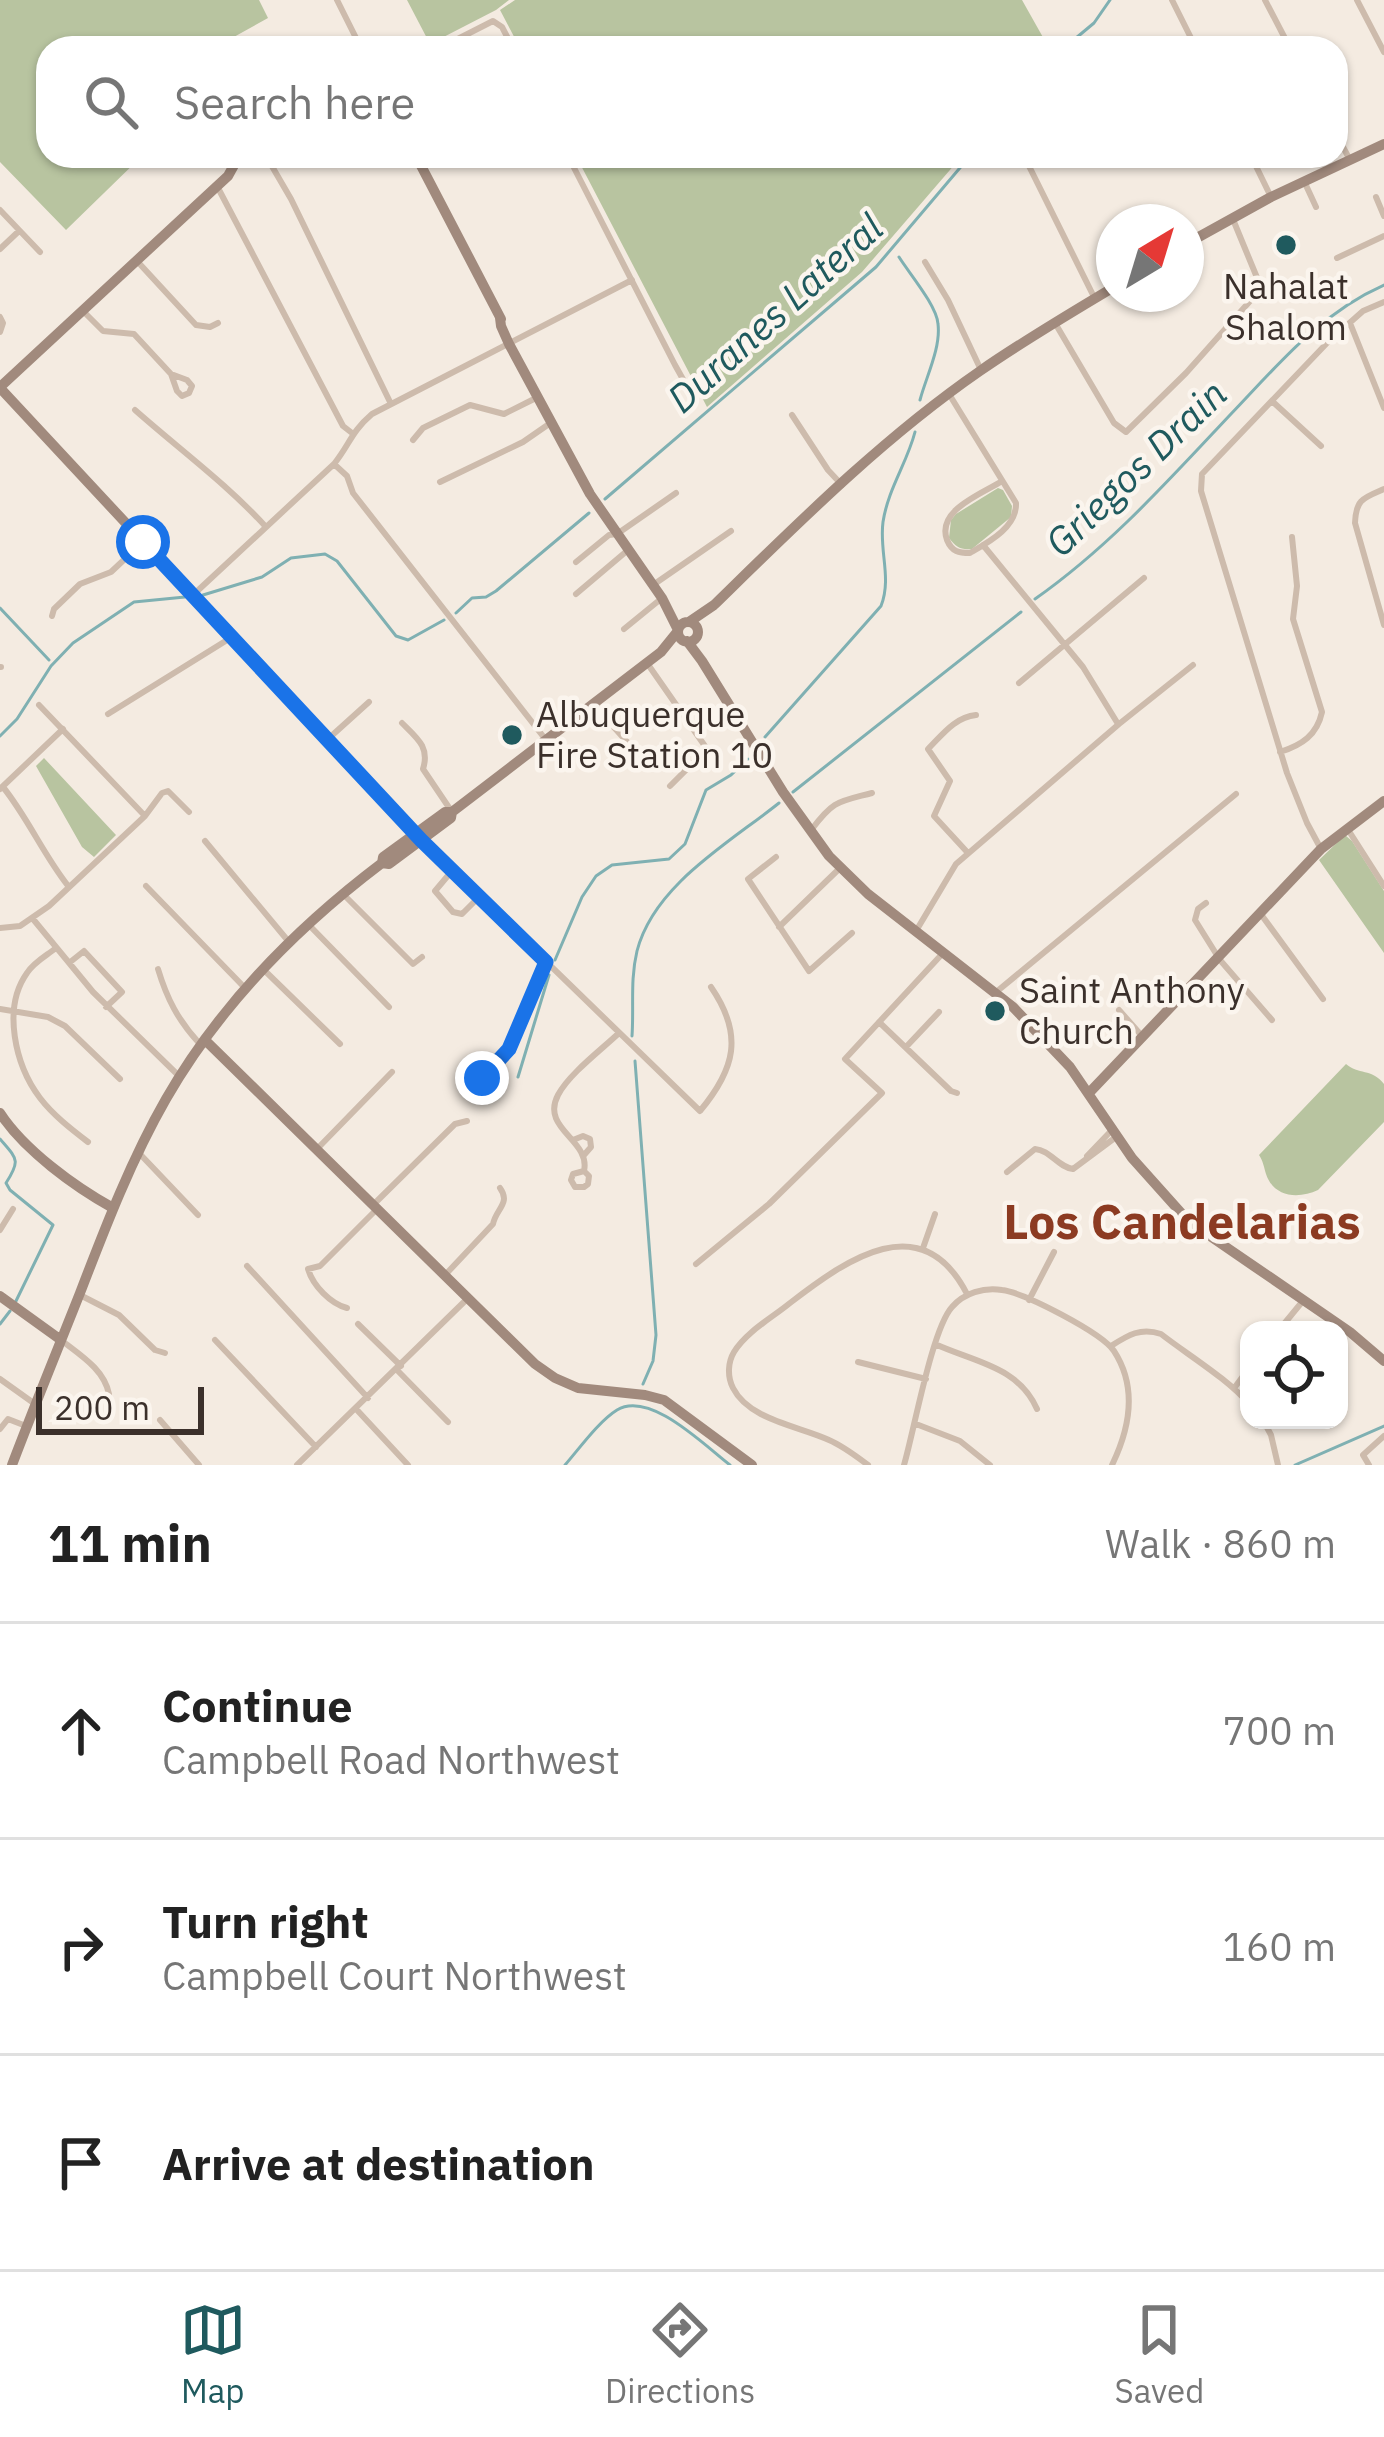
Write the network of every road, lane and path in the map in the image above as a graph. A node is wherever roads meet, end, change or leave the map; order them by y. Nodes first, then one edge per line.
1 (337, 0) edge
2 (1172, 0) edge
3 (1265, 0) edge
4 (1357, 0) edge
5 (356, 36) edge
6 (464, 36) edge
7 (507, 36) edge
8 (1190, 36) edge
9 (1284, 36) edge
10 (1384, 52) edge
11 (1384, 144) edge
12 (1349, 160) edge
13 (232, 168) edge
14 (273, 168) edge
15 (422, 168) edge
16 (574, 168) edge
17 (1030, 168) edge
18 (1257, 168) edge
19 (1332, 168) edge
20 (1304, 181) junction
21 (217, 185) junction
22 (1271, 197) junction
23 (1376, 197) dead end
24 (1316, 207) dead end
25 (0, 209) edge
26 (1384, 216) edge
27 (1232, 217) junction
28 (20, 231) junction
29 (1204, 233) edge
30 (1384, 236) edge
31 (0, 249) edge
32 (40, 252) dead end
33 (1336, 258) dead end
34 (136, 261) junction
35 (925, 262) dead end
36 (632, 280) junction
37 (1095, 299) joint
38 (1384, 302) edge
39 (83, 311) junction
40 (0, 317) edge
41 (218, 323) dead end
42 (1055, 323) junction
43 (1350, 323) junction
44 (0, 332) edge
45 (512, 342) junction
46 (981, 370) junction
47 (171, 374) dead end
48 (0, 387) edge
49 (949, 394) junction
50 (539, 396) junction
51 (696, 397) dead end
52 (1273, 402) junction
53 (391, 404) junction
54 (1384, 408) edge
55 (135, 410) dead end
56 (792, 415) dead end
57 (553, 423) junction
58 (352, 433) junction
59 (413, 440) dead end
60 (1321, 446) dead end
61 (334, 464) junction
62 (1002, 481) junction
63 (440, 482) dead end
64 (842, 485) junction
65 (1384, 489) edge
66 (676, 493) dead end
67 (266, 527) junction
68 (731, 531) dead end
69 (617, 534) junction
70 (1292, 537) dead end
71 (144, 541) junction
72 (983, 545) junction
73 (628, 550) junction
74 (575, 562) dead end
75 (1144, 578) dead end
76 (653, 585) junction
77 (575, 594) dead end
78 (193, 595) junction
79 (663, 600) junction
80 (52, 616) dead end
81 (1384, 626) edge
82 (624, 629) dead end
83 (687, 632) junction
84 (232, 637) junction
85 (1064, 645) junction
86 (647, 663) junction
87 (1193, 665) dead end
88 (1019, 683) dead end
89 (369, 702) dead end
90 (593, 704) junction
91 (39, 705) dead end
92 (108, 714) dead end
93 (976, 715) dead end
94 (402, 723) dead end
95 (1118, 724) junction
96 (63, 729) junction
97 (328, 739) junction
98 (546, 740) junction
99 (629, 744) dead end
100 (1280, 752) junction
101 (670, 786) dead end
102 (2, 788) edge
103 (872, 794) dead end
104 (1236, 794) dead end
105 (1384, 801) edge
106 (189, 812) dead end
107 (452, 812) junction
108 (145, 816) junction
109 (1347, 828) junction
110 (810, 832) junction
111 (418, 837) junction
112 (205, 841) dead end
113 (1321, 849) junction
114 (968, 853) junction
115 (776, 857) dead end
116 (840, 868) junction
117 (452, 871) junction
118 (146, 886) dead end
119 (1384, 886) edge
120 (69, 887) junction
121 (343, 893) junction
122 (479, 897) junction
123 (1206, 903) dead end
124 (1260, 913) junction
125 (33, 919) junction
126 (308, 924) junction
127 (779, 927) junction
128 (0, 928) edge
129 (916, 931) junction
130 (852, 933) dead end
131 (289, 942) junction
132 (56, 948) junction
133 (944, 953) junction
134 (1219, 954) junction
135 (422, 957) dead end
136 (546, 962) junction
137 (69, 963) junction
138 (158, 969) dead end
139 (262, 969) junction
140 (711, 987) dead end
141 (245, 988) junction
142 (390, 992) dead end
143 (995, 993) junction
144 (1323, 999) dead end
145 (382, 1000) junction
146 (106, 1006) junction
147 (389, 1007) dead end
148 (0, 1009) edge
149 (1119, 1010) dead end
150 (14, 1011) junction
151 (939, 1012) dead end
152 (1272, 1020) dead end
153 (879, 1022) junction
154 (620, 1033) junction
155 (1142, 1036) junction
156 (203, 1043) junction
157 (340, 1043) dead end
158 (906, 1048) junction
159 (392, 1072) dead end
160 (180, 1077) junction
161 (482, 1078) dead end
162 (120, 1079) dead end
163 (957, 1093) dead end
164 (1089, 1093) junction
165 (0, 1113) edge
166 (467, 1121) dead end
167 (1114, 1134) junction
168 (573, 1140) junction
169 (88, 1142) dead end
170 (317, 1149) junction
171 (139, 1153) junction
172 (584, 1155) junction
173 (584, 1171) dead end
174 (1007, 1172) dead end
175 (500, 1188) dead end
176 (115, 1204) junction
177 (375, 1207) junction
178 (13, 1209) dead end
179 (935, 1214) dead end
180 (198, 1215) dead end
181 (0, 1230) edge
182 (923, 1248) junction
183 (1054, 1252) dead end
184 (696, 1264) dead end
185 (247, 1266) dead end
186 (445, 1276) junction
187 (968, 1294) junction
188 (79, 1295) junction
189 (0, 1296) edge
190 (468, 1298) junction
191 (1304, 1299) junction
192 (1028, 1300) junction
193 (347, 1308) dead end
194 (1286, 1321) edge
195 (358, 1324) dead end
196 (61, 1340) junction
197 (214, 1340) dead end
198 (935, 1345) junction
199 (1111, 1346) junction
200 (165, 1353) dead end
201 (1384, 1361) edge
202 (857, 1362) dead end
203 (399, 1368) junction
204 (0, 1379) edge
205 (926, 1379) junction
206 (1240, 1381) edge
207 (1235, 1388) junction
208 (109, 1394) dead end
209 (1240, 1394) edge
210 (368, 1398) junction
211 (35, 1404) junction
212 (1037, 1408) dead end
213 (356, 1409) junction
214 (160, 1420) dead end
215 (448, 1422) dead end
216 (916, 1424) junction
217 (26, 1426) junction
218 (0, 1429) edge
219 (1268, 1429) edge
220 (1384, 1436) edge
221 (316, 1447) junction
222 (300, 1464) edge
223 (12, 1465) edge
224 (199, 1465) edge
225 (407, 1465) edge
226 (752, 1465) edge
227 (868, 1465) edge
228 (904, 1465) edge
229 (990, 1465) edge
230 (1112, 1465) edge
231 (1278, 1465) edge
232 (1369, 1465) edge

1 - 5 street
2 - 8 street
3 - 9 street
4 - 10 street
6 - 7 street
11 - 12 main road
13 - 21 main road
14 - 53 street
15 - 45 main road
16 - 36 street
17 - 37 street
18 - 22 street
19 - 20 main road
20 - 22 main road
20 - 24 street
21 - 34 main road
21 - 58 street
22 - 27 main road
23 - 26 street
25 - 28 street
27 - 29 main road
27 - 42 street
28 - 31 street
28 - 32 street
30 - 33 street
34 - 39 main road
34 - 41 street
35 - 46 street
36 - 45 street
36 - 51 street
37 - 42 main road
38 - 43 street
39 - 47 street
39 - 48 main road
40 - 44 street
42 - 46 main road
43 - 52 street
43 - 54 street
45 - 50 main road
45 - 53 street
46 - 49 main road
48 - 71 main road
49 - 62 street
49 - 64 main road
50 - 57 main road
50 - 59 street
52 - 60 street
52 - 100 street
53 - 58 street
55 - 67 street
56 - 64 street
57 - 63 street
57 - 69 main road
58 - 61 street
61 - 67 street
61 - 98 street
62 - 72 street
62 - 72 street
64 - 83 main road
65 - 81 street
66 - 69 street
67 - 78 street
68 - 76 street
69 - 73 main road
69 - 74 street
70 - 100 street
71 - 78 main road
71 - 80 street
72 - 85 street
73 - 76 main road
73 - 77 street
75 - 85 street
76 - 79 main road
78 - 84 main road
79 - 82 street
79 - 83 main road
83 - 86 main road
83 - 110 main road
84 - 92 street
84 - 97 main road
85 - 88 street
85 - 95 street
86 - 90 main road
86 - 101 street
87 - 95 street
89 - 97 street
90 - 98 main road
90 - 99 street
91 - 96 street
93 - 114 street
94 - 107 street
95 - 114 street
96 - 102 street
96 - 108 street
97 - 111 main road
98 - 107 main road
100 - 113 street
102 - 120 street
103 - 110 street
104 - 143 street
105 - 109 main road
106 - 108 street
107 - 111 main road
108 - 120 street
109 - 113 main road
109 - 119 street
110 - 116 main road
111 - 117 street
111 - 121 main road
112 - 131 street
113 - 124 main road
114 - 129 street
115 - 127 street
116 - 127 street
116 - 129 main road
117 - 122 street
117 - 122 street
118 - 141 street
120 - 125 street
121 - 126 main road
121 - 135 street
122 - 136 street
123 - 134 street
124 - 134 main road
124 - 144 street
125 - 128 street
125 - 132 street
126 - 131 main road
126 - 145 street
127 - 130 street
129 - 133 main road
131 - 139 main road
132 - 137 street
132 - 150 street
133 - 143 main road
133 - 153 street
134 - 152 street
134 - 155 main road
136 - 154 street
136 - 161 street
137 - 146 street
137 - 146 street
138 - 156 street
139 - 141 main road
139 - 157 street
140 - 154 street
141 - 156 main road
142 - 145 street
143 - 164 main road
145 - 147 street
146 - 160 street
148 - 150 street
149 - 155 street
150 - 162 street
150 - 169 street
151 - 158 street
153 - 158 street
153 - 184 street
154 - 168 street
155 - 164 main road
156 - 160 main road
156 - 170 main road
158 - 163 street
159 - 170 street
160 - 171 main road
164 - 167 main road
165 - 176 main road
166 - 177 street
167 - 174 street
167 - 191 main road
168 - 172 street
168 - 172 street
170 - 177 main road
171 - 176 main road
171 - 180 street
172 - 173 street
175 - 186 street
176 - 188 main road
177 - 186 main road
177 - 193 street
178 - 181 street
179 - 182 street
182 - 187 street
182 - 227 street
183 - 192 street
185 - 210 street
186 - 190 main road
187 - 192 street
187 - 198 street
188 - 196 main road
188 - 200 street
189 - 196 main road
190 - 203 street
190 - 226 main road
191 - 194 street
191 - 201 main road
192 - 199 street
195 - 203 street
196 - 208 street
196 - 211 main road
197 - 221 street
198 - 205 street
198 - 212 street
199 - 207 street
199 - 230 street
202 - 205 street
203 - 210 street
203 - 215 street
204 - 211 street
205 - 216 street
206 - 207 street
207 - 209 street
210 - 213 street
211 - 217 main road
213 - 221 street
213 - 225 street
214 - 224 street
216 - 228 street
216 - 229 street
217 - 218 street
217 - 223 main road
219 - 231 street
220 - 232 street
221 - 222 street

